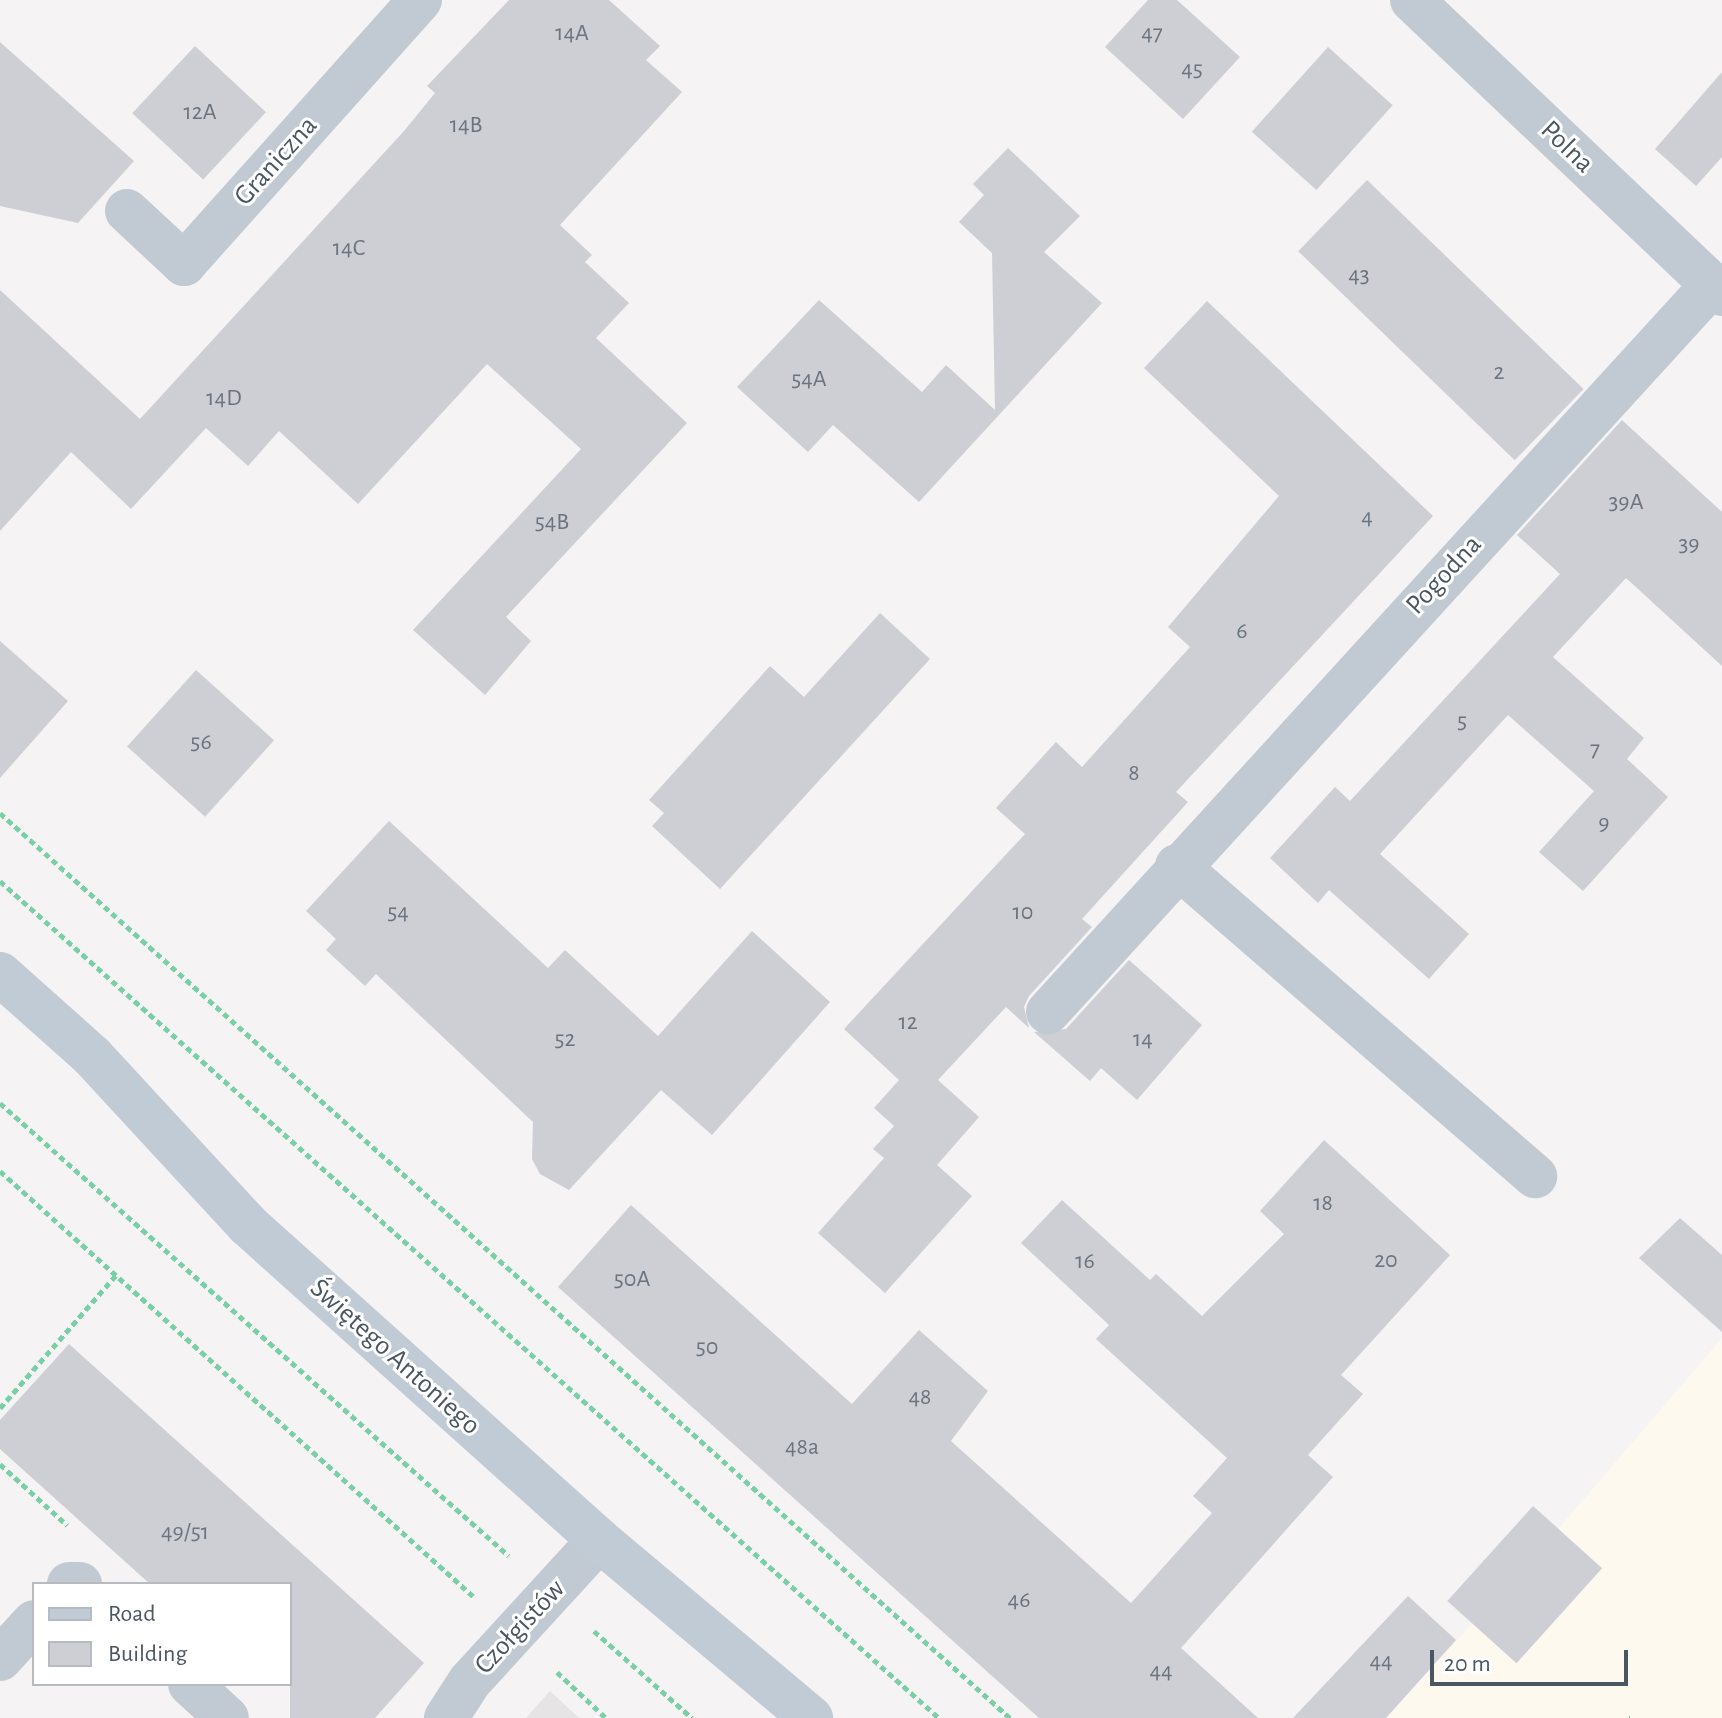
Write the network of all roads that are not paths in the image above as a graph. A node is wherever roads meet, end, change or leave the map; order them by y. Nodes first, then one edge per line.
1 (420, 0) edge
2 (1412, 0) edge
3 (127, 211) dead end
4 (1717, 290) edge
5 (1177, 866) junction
6 (0, 974) edge
7 (1048, 1012) dead end
8 (1535, 1176) dead end
9 (599, 1540) junction
10 (32, 1624) edge
11 (0, 1659) edge
12 (192, 1686) edge
13 (227, 1718) edge
14 (446, 1718) edge
15 (811, 1718) edge

1 - 3 street, Graniczna
2 - 4 street, Polna
4 - 5 street, Pogodna
5 - 7 street, Pogodna
5 - 8 street
6 - 9 street, Świętego Antoniego
9 - 14 street, Czołgistów
9 - 15 street, Świętego Antoniego
10 - 11 street
12 - 13 street

